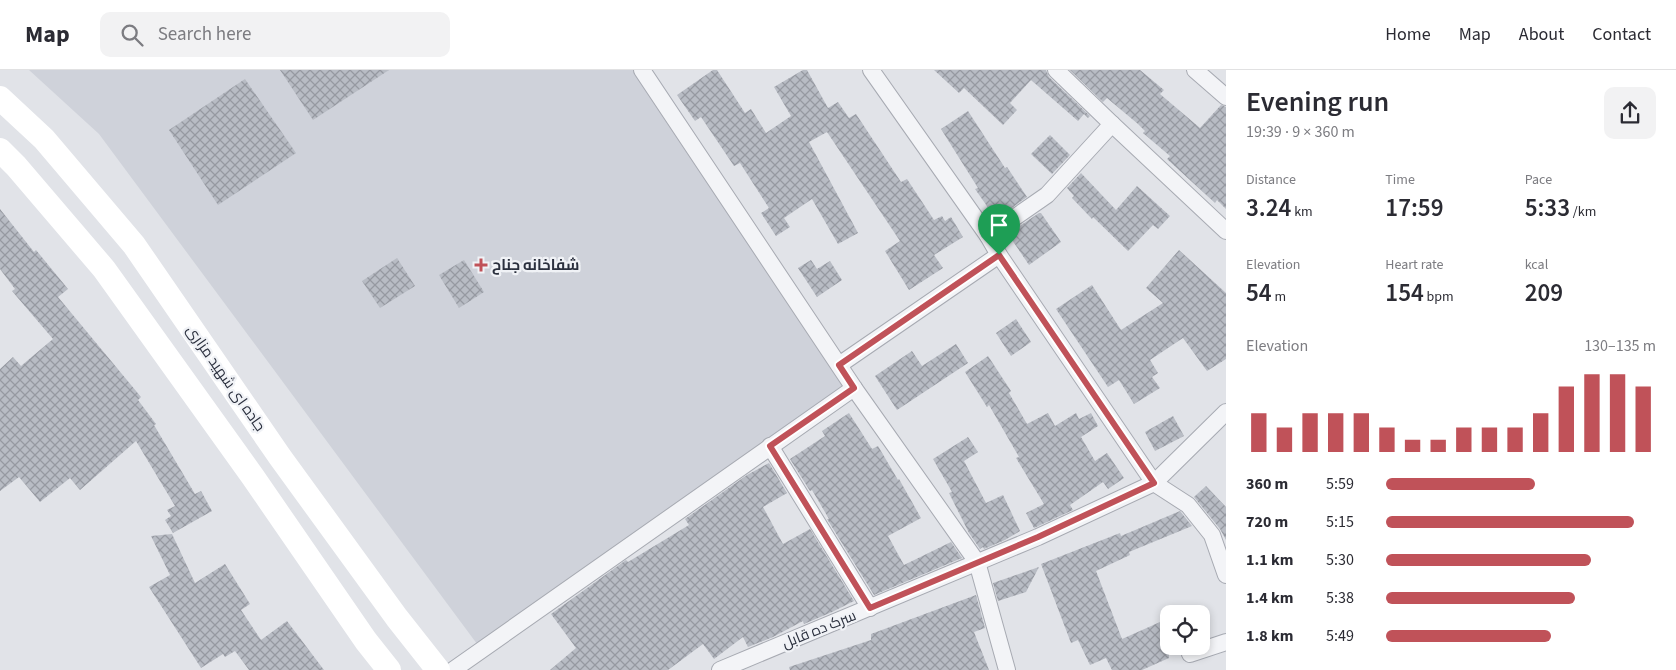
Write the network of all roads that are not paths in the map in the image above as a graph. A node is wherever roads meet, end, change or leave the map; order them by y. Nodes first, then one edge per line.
1 (642, 70) edge
2 (871, 70) edge
3 (1056, 70) edge
4 (1195, 70) edge
5 (1226, 97) edge
6 (0, 98) edge
7 (1112, 124) junction
8 (0, 150) edge
9 (1226, 231) edge
10 (988, 236) junction
11 (999, 255) junction
12 (839, 365) junction
13 (854, 388) junction
14 (1226, 412) edge
15 (770, 446) junction
16 (280, 457) junction
17 (253, 477) junction
18 (1154, 483) junction
19 (977, 562) junction
20 (1226, 575) edge
21 (870, 608) junction
22 (1226, 642) edge
23 (1210, 647) edge
24 (725, 669) edge
25 (389, 670) edge
26 (438, 670) edge
27 (453, 670) edge
28 (1007, 670) edge

1 - 12 street
2 - 10 street
3 - 7 street
4 - 5 street
6 - 16 main road, جاده ای شهید مزاری
7 - 9 street
7 - 10 street
8 - 17 main road
10 - 11 street
11 - 12 street
11 - 18 street
12 - 13 street
13 - 15 street
13 - 19 street
14 - 18 street, سرک ده قابل
15 - 21 street
15 - 27 street
16 - 17 main road
16 - 26 main road, جاده ای شهید مزاری
17 - 25 main road
18 - 19 street, سرک ده قابل
18 - 20 street
19 - 21 street, سرک ده قابل
19 - 28 street
21 - 24 street, سرک ده قابل
22 - 23 street

